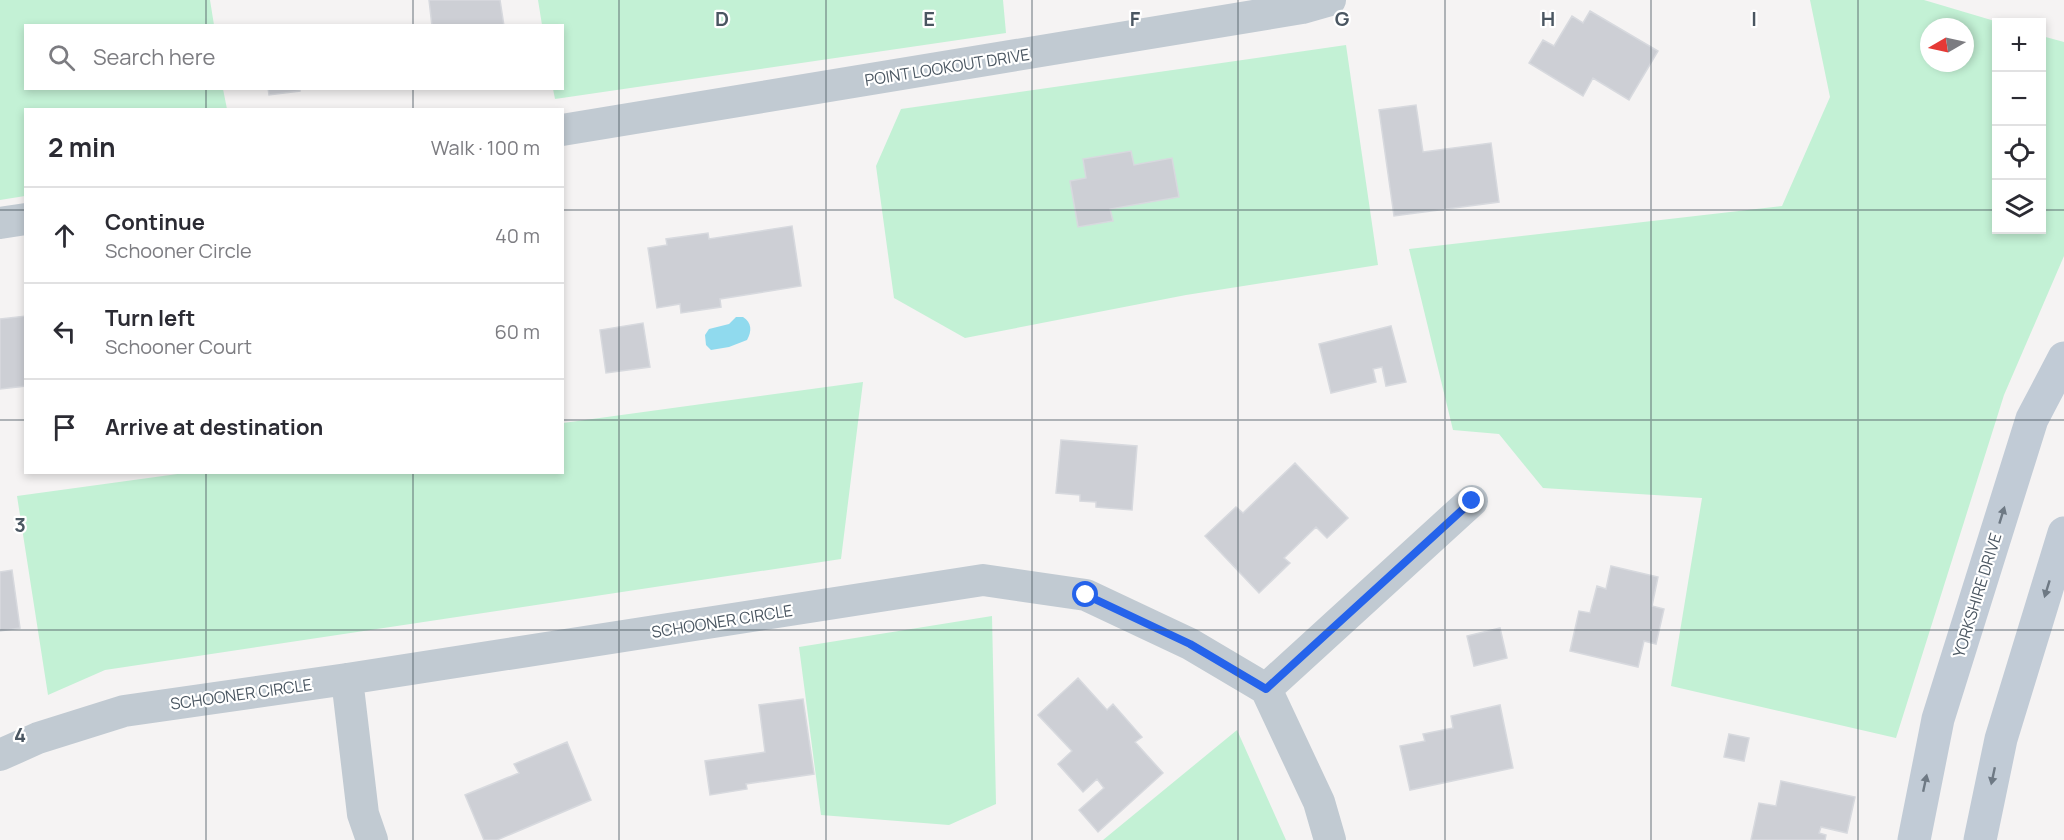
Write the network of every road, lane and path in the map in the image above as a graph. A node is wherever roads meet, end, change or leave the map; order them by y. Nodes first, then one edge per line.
1 (1330, 0) edge
2 (564, 130) edge
3 (24, 219) edge
4 (0, 223) edge
5 (2064, 358) edge
6 (1472, 501) dead end
7 (2064, 533) edge
8 (347, 680) junction
9 (1266, 689) junction
10 (0, 755) edge
11 (372, 840) edge
12 (1330, 840) edge
13 (1914, 840) edge
14 (1980, 840) edge

1 - 2 street, POINT LOOKOUT DRIVE
3 - 4 street
13 -> 5 street, YORKSHIRE DRIVE
6 - 9 street
7 -> 14 street
8 - 9 street, SCHOONER CIRCLE
8 - 10 street, SCHOONER CIRCLE
8 - 11 street
9 - 12 street

